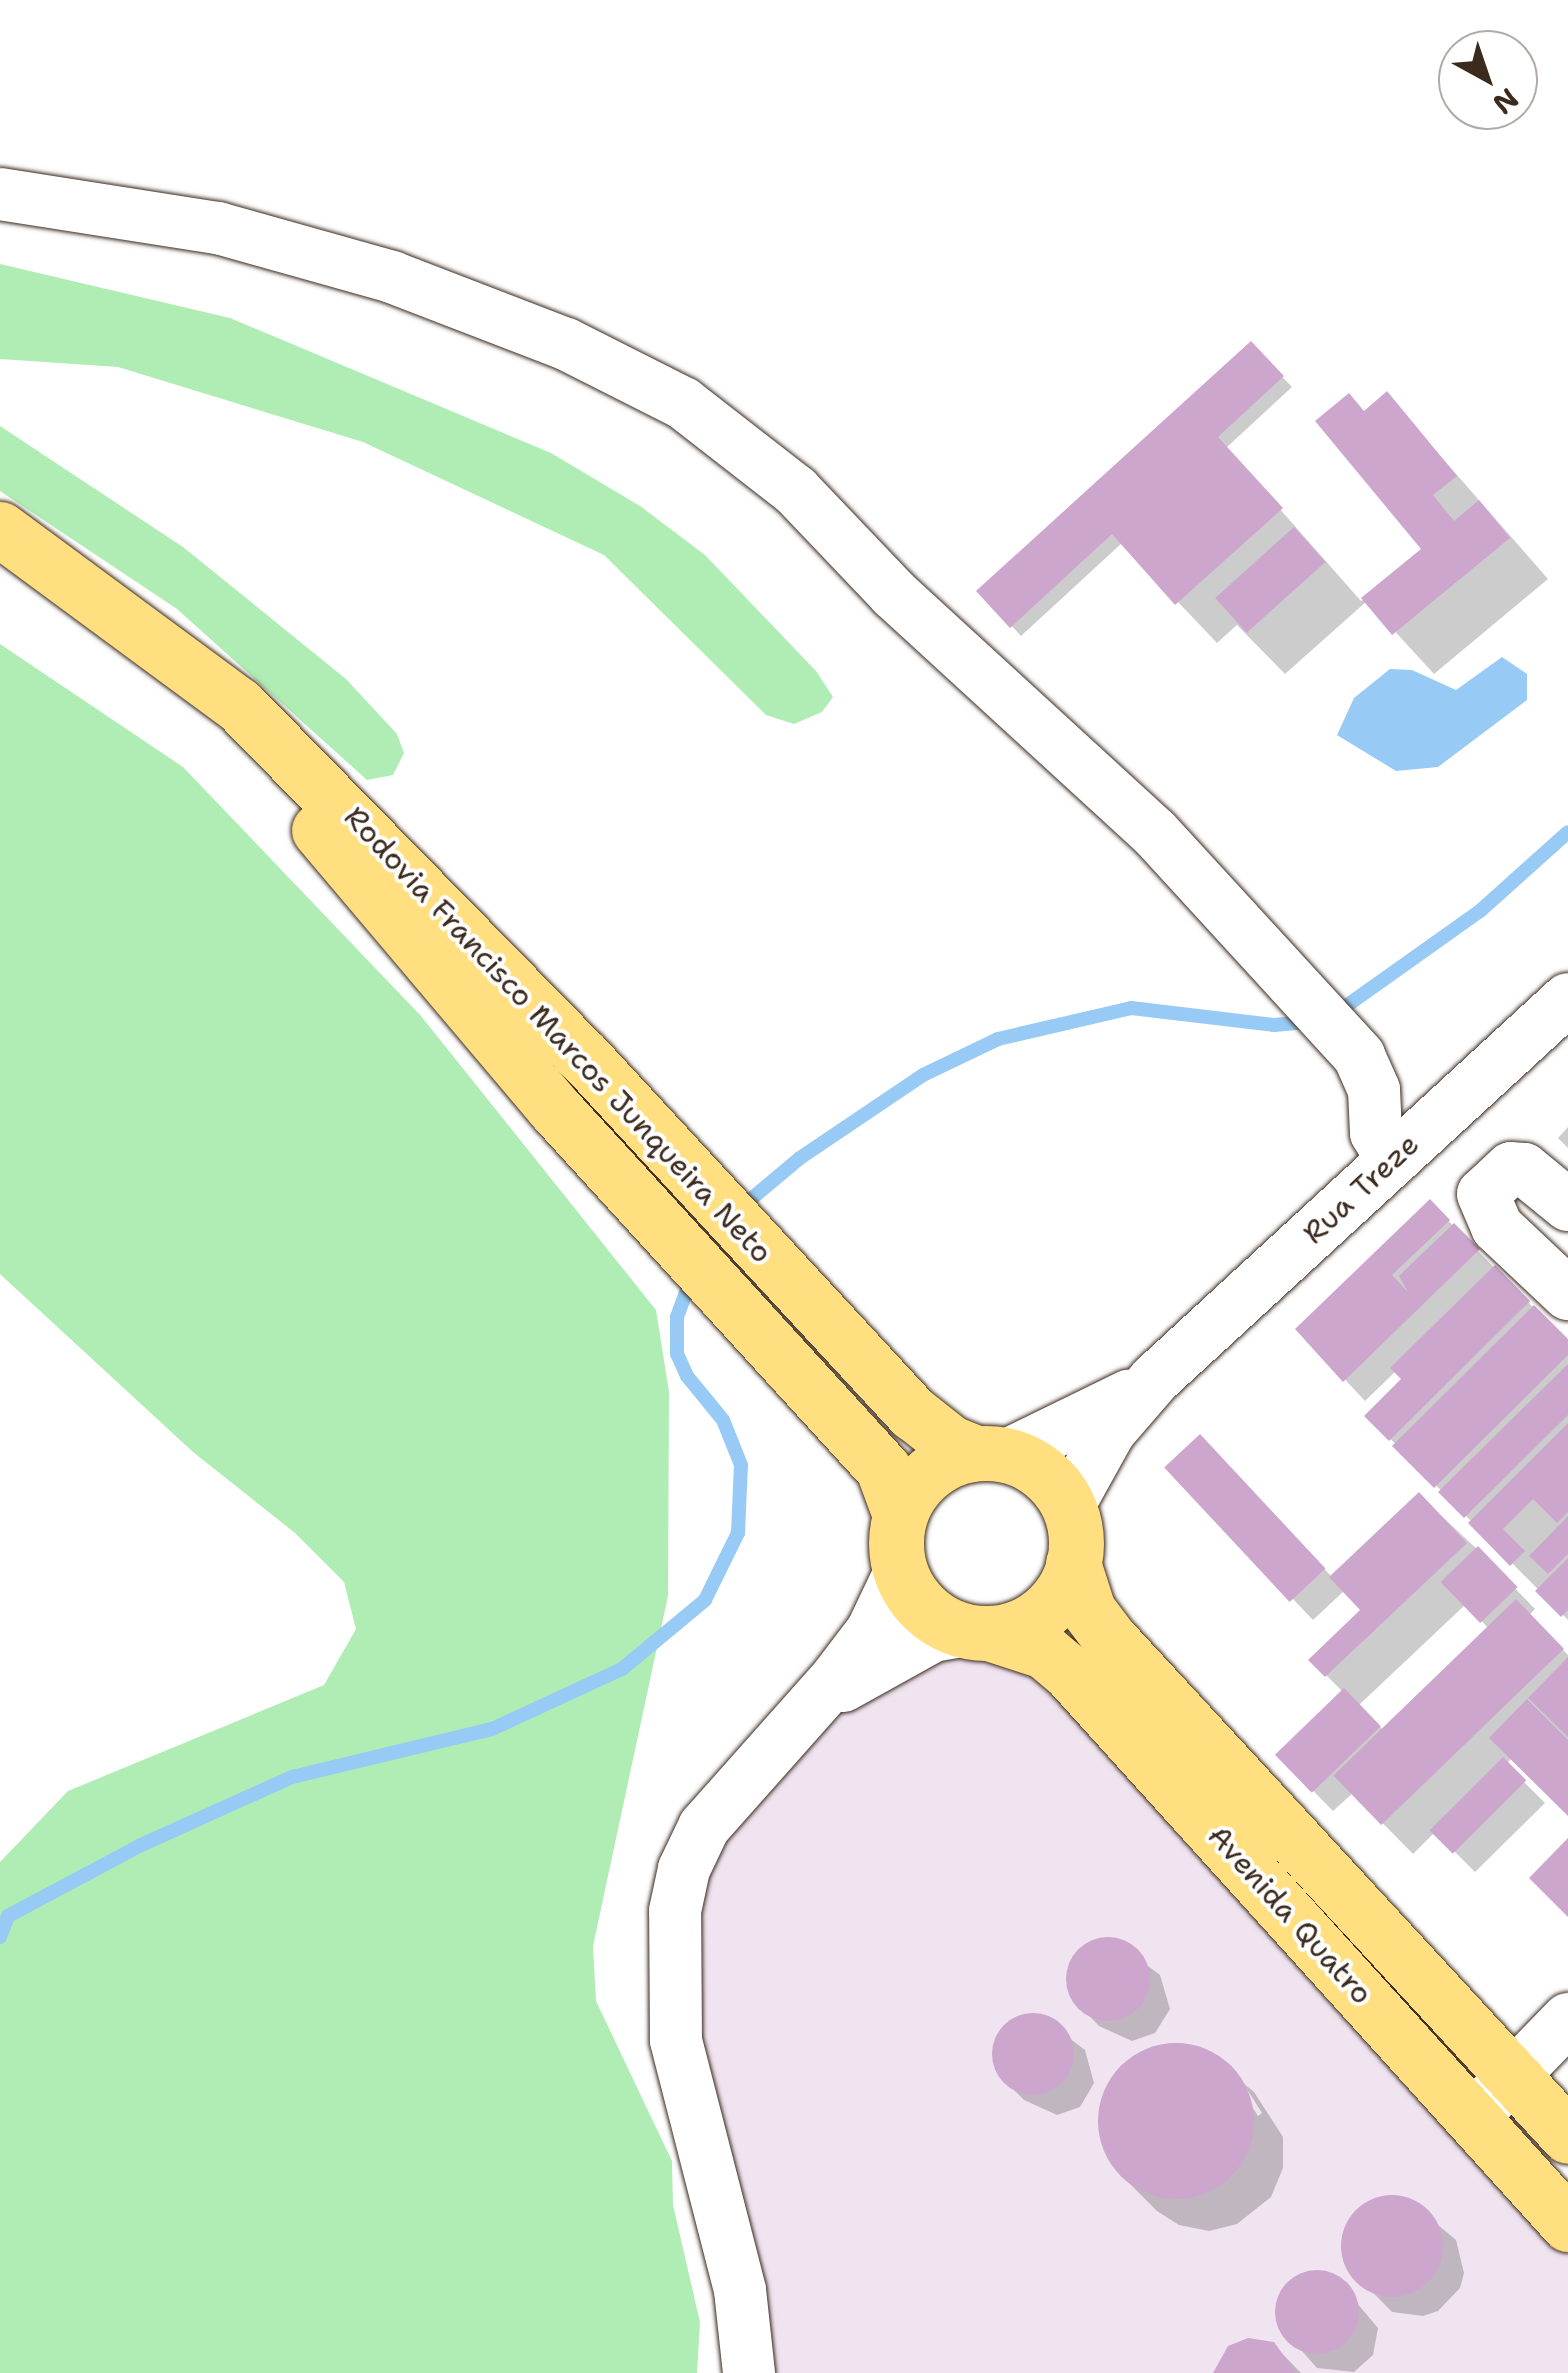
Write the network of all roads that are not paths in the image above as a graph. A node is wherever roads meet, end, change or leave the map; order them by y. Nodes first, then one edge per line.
1 (0, 194) edge
2 (0, 529) edge
3 (132, 622) junction
4 (1568, 999) edge
5 (1393, 1160) junction
6 (1568, 1206) edge
7 (1568, 1294) edge
8 (1155, 1379) junction
9 (992, 1454) junction
10 (1070, 1504) junction
11 (900, 1515) junction
12 (1074, 1563) junction
13 (900, 1572) junction
14 (976, 1632) junction
15 (820, 1700) junction
16 (1313, 1858) junction
17 (1270, 1894) junction
18 (1373, 1923) junction
19 (1333, 1962) junction
20 (1568, 2019) edge
21 (1514, 2075) junction
22 (1472, 2118) junction
23 (1564, 2122) edge
24 (1513, 2164) junction
25 (1568, 2224) edge
26 (749, 2373) edge

1 - 5 street
2 - 3 main road, Rodovia Francisco Marcos Junqueira Neto
3 - 9 main road, Rodovia Francisco Marcos Junqueira Neto
3 - 11 main road, Rodovia Francisco Marcos Junqueira Neto
4 - 5 street, Rua Treze
5 - 8 street, Rua Treze
6 - 7 street
8 - 9 street, Rua Treze
8 - 10 street, Rua Treze
9 - 10 main road
9 - 11 main road
10 - 12 main road
11 - 13 main road
12 - 14 main road
12 - 16 main road, Avenida Quatro
13 - 14 main road
13 - 15 street
14 - 15 street
14 - 17 main road, Avenida Quatro
15 - 26 street
16 - 17 main road
16 - 18 main road, Avenida Quatro
17 - 19 main road, Avenida Quatro
18 - 19 main road
18 - 21 main road, Avenida Quatro
19 - 22 main road, Avenida Quatro
20 - 21 street
21 - 22 street
21 - 23 main road, Avenida Quatro
22 - 24 main road, Avenida Quatro
23 - 24 street
24 - 25 main road, Avenida Quatro

